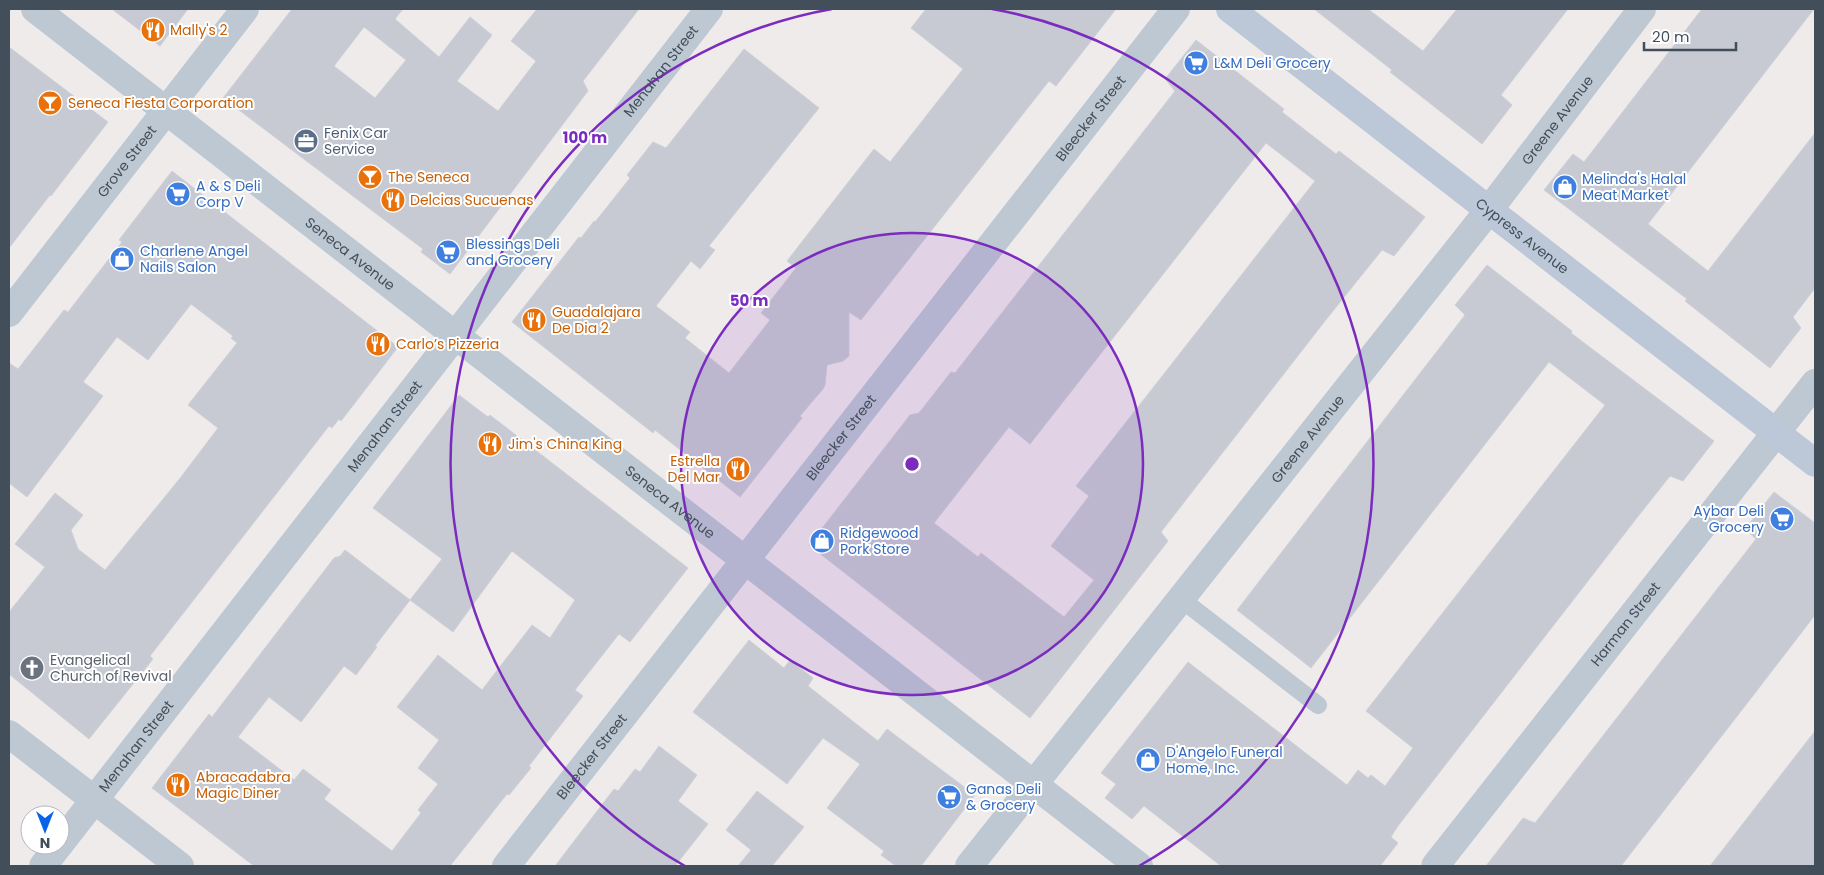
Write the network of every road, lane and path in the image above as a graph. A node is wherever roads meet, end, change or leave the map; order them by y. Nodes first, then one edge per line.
1 (35, 9) edge
2 (245, 9) edge
3 (709, 9) edge
4 (1176, 9) edge
5 (1230, 9) edge
6 (1642, 9) edge
7 (166, 110) junction
8 (1489, 210) junction
9 (9, 313) edge
10 (455, 335) junction
11 (1815, 383) edge
12 (1777, 433) junction
13 (1815, 463) edge
14 (744, 560) junction
15 (1181, 599) junction
16 (1318, 705) dead end
17 (9, 734) edge
18 (1034, 784) junction
19 (94, 800) junction
20 (70, 831) edge
21 (52, 855) edge
22 (43, 866) edge
23 (180, 866) edge
24 (506, 866) edge
25 (969, 866) edge
26 (1139, 866) edge
27 (1435, 866) edge

1 - 7 street, Seneca Avenue
2 - 7 street, Grove Street
3 - 10 street, Menahan Street
4 - 14 street, Bleecker Street
5 - 8 main road, Cypress Avenue
6 - 8 street, Greene Avenue
7 - 9 street, Grove Street
7 - 10 street, Seneca Avenue
8 - 12 main road, Cypress Avenue
8 - 15 street, Greene Avenue
10 - 14 street, Seneca Avenue
10 - 19 street, Menahan Street
11 - 12 street, Harman Street
12 - 13 main road, Cypress Avenue
12 - 27 street, Harman Street
14 - 18 street, Seneca Avenue
14 - 24 street, Bleecker Street
15 - 16 lane
15 - 18 street, Greene Avenue
17 - 19 street
18 - 25 street, Greene Avenue
18 - 26 street, Seneca Avenue
19 - 20 street, Menahan Street
19 - 23 street
21 - 22 street, Menahan Street

